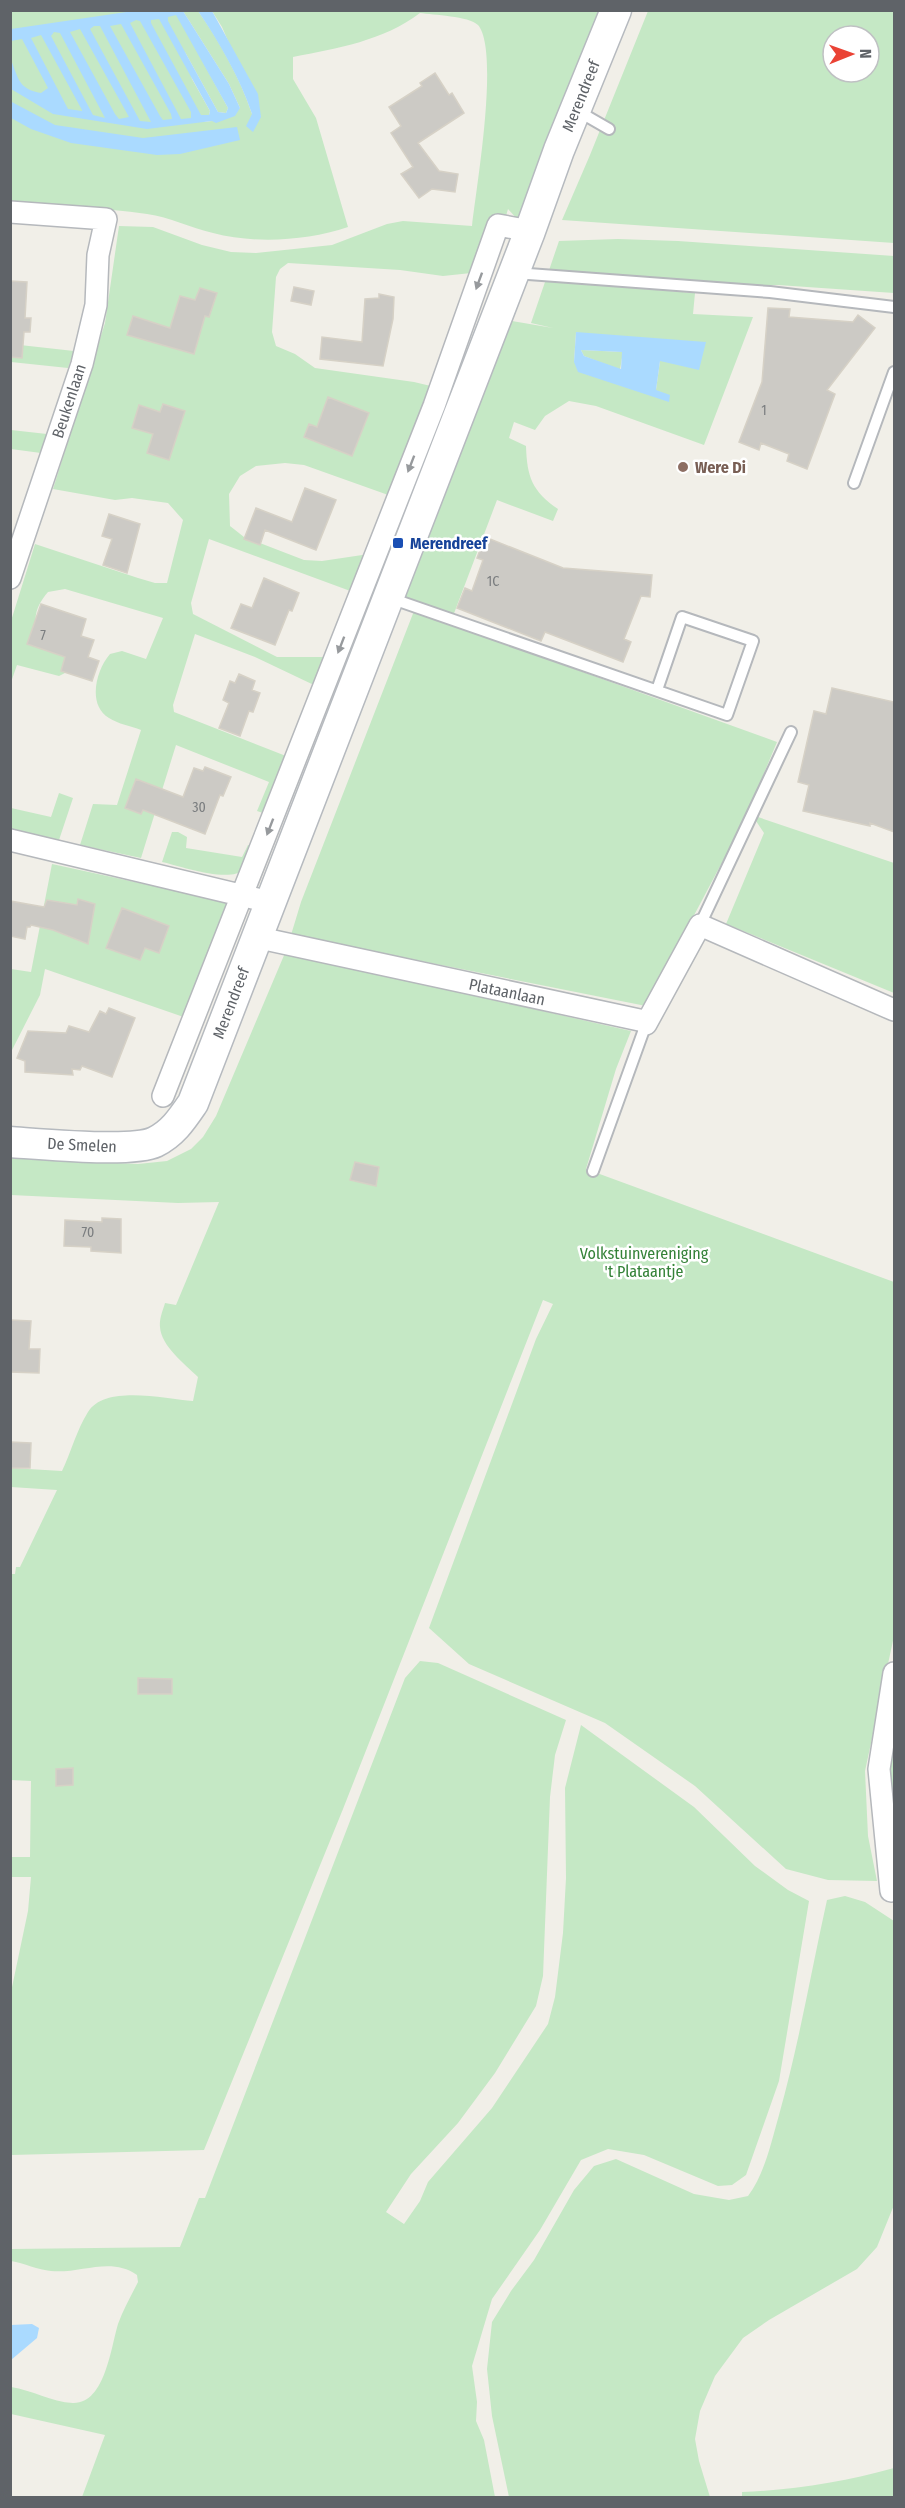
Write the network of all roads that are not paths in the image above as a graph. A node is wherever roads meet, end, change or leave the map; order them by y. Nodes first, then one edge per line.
1 (616, 10) edge
2 (576, 110) junction
3 (609, 129) dead end
4 (10, 212) edge
5 (530, 231) junction
6 (512, 273) junction
7 (894, 307) edge
8 (894, 372) edge
9 (854, 483) dead end
10 (10, 578) edge
11 (387, 597) junction
12 (657, 690) junction
13 (791, 732) dead end
14 (10, 840) edge
15 (256, 900) junction
16 (700, 925) junction
17 (255, 937) junction
18 (894, 1010) edge
19 (646, 1024) junction
20 (163, 1096) dead end
21 (10, 1142) edge
22 (153, 1143) joint
23 (593, 1171) dead end
24 (894, 1673) edge
25 (891, 1891) dead end

1 - 2 street, Merendreef
2 - 3 lane
2 - 5 street, Merendreef
4 - 10 street, Beukenlaan
5 - 6 street, Merendreef
5 -> 15 street, Merendreef
6 - 7 lane
6 - 11 street, Merendreef
8 - 9 lane
11 - 12 lane
11 - 15 street, Merendreef
12 - 12 lane
13 - 16 lane
14 - 15 street
15 - 17 street, Merendreef
15 - 20 street, Merendreef
16 - 18 street
16 - 19 street
17 - 19 street, Plataanlaan
17 - 22 street, Merendreef
19 - 23 lane
21 - 22 street, De Smelen
24 - 25 street

